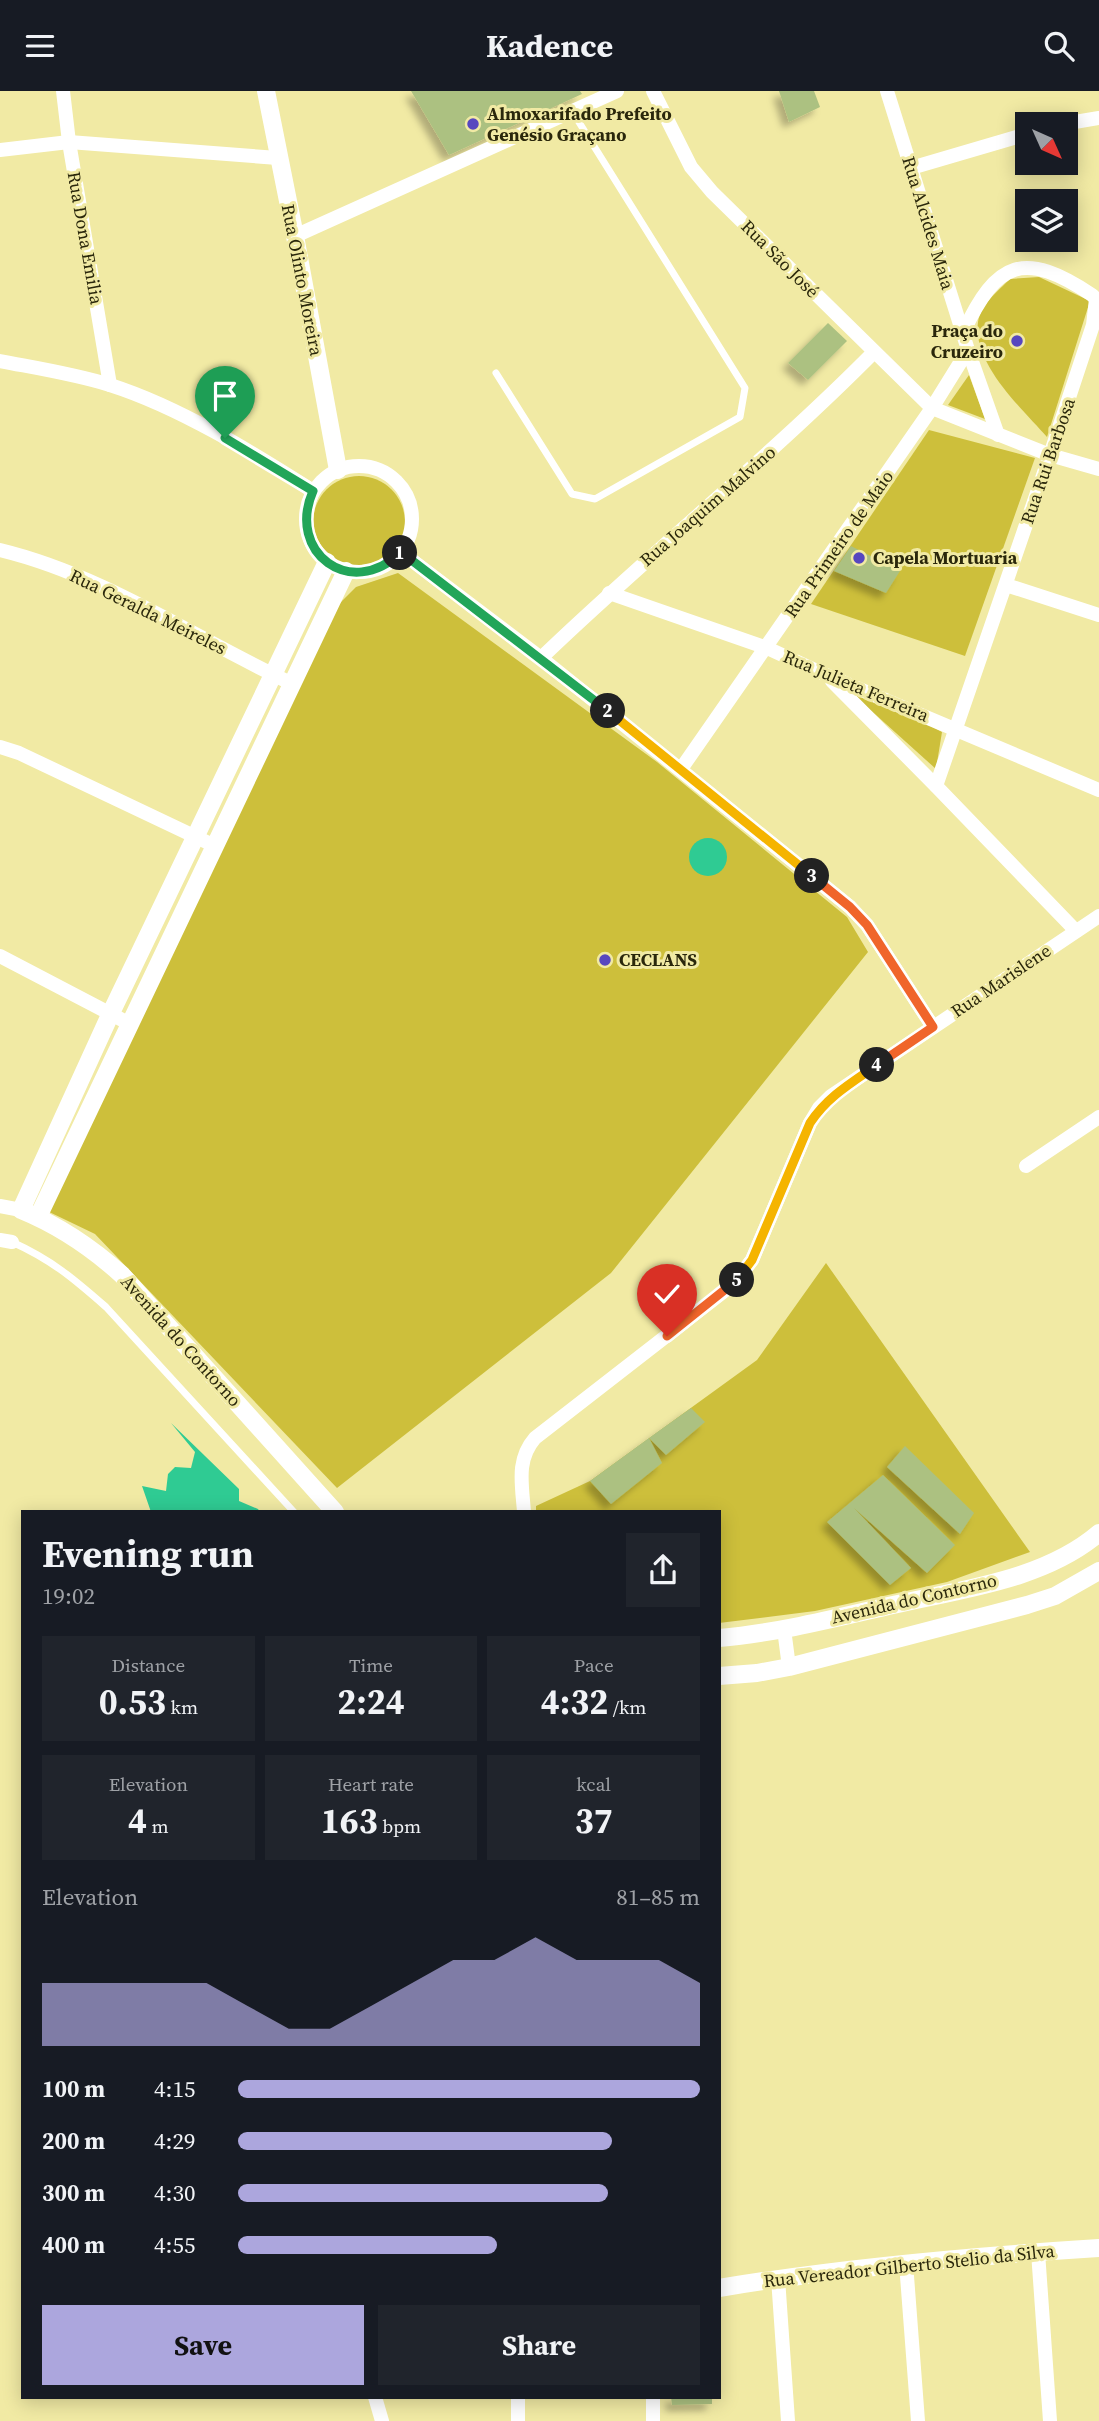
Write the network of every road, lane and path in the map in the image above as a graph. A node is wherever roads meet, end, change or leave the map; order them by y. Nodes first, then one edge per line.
1 (63, 91) edge
2 (265, 91) edge
3 (617, 91) edge
4 (653, 91) edge
5 (887, 91) edge
6 (572, 111) junction
7 (1099, 118) edge
8 (1078, 122) edge
9 (1015, 138) edge
10 (69, 142) junction
11 (0, 150) edge
12 (278, 158) junction
13 (911, 168) junction
14 (295, 236) junction
15 (1096, 325) edge
16 (962, 333) junction
17 (968, 350) junction
18 (874, 352) junction
19 (0, 361) edge
20 (496, 373) dead end
21 (110, 385) junction
22 (932, 408) junction
23 (998, 435) junction
24 (1050, 455) junction
25 (1099, 469) edge
26 (338, 470) junction
27 (313, 491) junction
28 (0, 550) edge
29 (401, 552) junction
30 (327, 562) junction
31 (346, 571) junction
32 (1006, 585) junction
33 (609, 593) junction
34 (1099, 615) edge
35 (767, 648) junction
36 (541, 658) junction
37 (274, 675) junction
38 (826, 675) junction
39 (292, 684) junction
40 (954, 728) junction
41 (0, 747) edge
42 (681, 769) junction
43 (936, 786) junction
44 (1099, 790) edge
45 (195, 838) junction
46 (215, 846) junction
47 (1099, 916) edge
48 (1076, 932) junction
49 (0, 956) edge
50 (110, 1015) junction
51 (130, 1024) junction
52 (933, 1027) junction
53 (1099, 1117) edge
54 (1026, 1166) dead end
55 (0, 1206) edge
56 (21, 1210) junction
57 (38, 1217) junction
58 (6, 1241) edge
59 (292, 1510) edge
60 (333, 1510) edge
61 (524, 1510) edge
62 (1099, 1533) edge
63 (1099, 1571) edge
64 (784, 1629) junction
65 (721, 1638) edge
66 (789, 1667) junction
67 (721, 1676) edge
68 (1099, 2248) edge
69 (1038, 2252) junction
70 (906, 2263) junction
71 (778, 2278) junction
72 (721, 2287) edge
73 (376, 2399) edge
74 (517, 2399) edge
75 (653, 2399) edge
76 (382, 2421) edge
77 (518, 2421) edge
78 (653, 2421) edge
79 (788, 2421) edge
80 (918, 2421) edge
81 (1050, 2421) edge

1 - 10 street, Rua Dona Emilia
2 - 12 street, Rua Olinto Moreira
3 - 6 street
4 - 18 street, Rua São José
5 - 13 street, Rua Alcides Maia
6 - 14 street
6 - 20 lane
7 - 8 street
9 - 13 street
10 - 11 street
10 - 12 street
10 - 21 street, Rua Dona Emilia
12 - 14 street, Rua Olinto Moreira
13 - 16 street, Rua Alcides Maia
14 - 26 street, Rua Olinto Moreira
15 - 16 street, Rua Rui Barbosa
15 - 24 street, Rua Rui Barbosa
16 - 17 street, Rua Alcides Maia
17 - 22 street, Rua Primeiro de Maio
17 - 23 street, Rua Alcides Maia
18 - 22 street, Rua São José
18 - 33 street, Rua Joaquim Malvino
19 - 21 street
21 - 27 street
22 - 23 street
22 - 35 street, Rua Primeiro de Maio
23 - 24 street
24 - 25 street
24 - 32 street, Rua Rui Barbosa
26 - 27 street
26 - 29 street
27 - 30 street
28 - 37 street, Rua Geralda Meireles
29 - 31 street
29 - 36 street
30 - 31 street
30 - 37 street
31 - 39 street
32 - 34 street
32 - 40 street, Rua Rui Barbosa
33 - 35 street, Rua Julieta Ferreira
33 - 36 street, Rua Joaquim Malvino
35 - 38 street, Rua Julieta Ferreira
35 - 42 street, Rua Primeiro de Maio
36 - 42 street
37 - 39 street, Rua Geralda Meireles
37 - 45 street
38 - 40 street, Rua Julieta Ferreira
38 - 43 street
39 - 46 street
40 - 43 street, Rua Rui Barbosa
40 - 44 street, Rua Julieta Ferreira
41 - 45 street
42 - 52 street
43 - 48 street
45 - 46 street
45 - 50 street
46 - 51 street
47 - 48 street, Rua Marislene
48 - 52 street, Rua Marislene
49 - 50 street
50 - 51 street
50 - 56 street
51 - 57 street
52 - 61 street, Rua Marislene
53 - 54 street
55 - 56 street, Avenida do Contorno
56 - 57 street, Avenida do Contorno
57 - 60 street, Avenida do Contorno
58 - 59 lane
62 - 64 street, Avenida do Contorno
63 - 66 street
64 - 65 street, Avenida do Contorno
64 - 66 street
66 - 67 street
68 - 69 street, Rua Vereador Gilberto Stelio da Silva
69 - 70 street, Rua Vereador Gilberto Stelio da Silva
69 - 81 street
70 - 71 street, Rua Vereador Gilberto Stelio da Silva
70 - 80 street
71 - 72 street, Rua Vereador Gilberto Stelio da Silva
71 - 79 street
73 - 76 street
74 - 77 street
75 - 78 street

